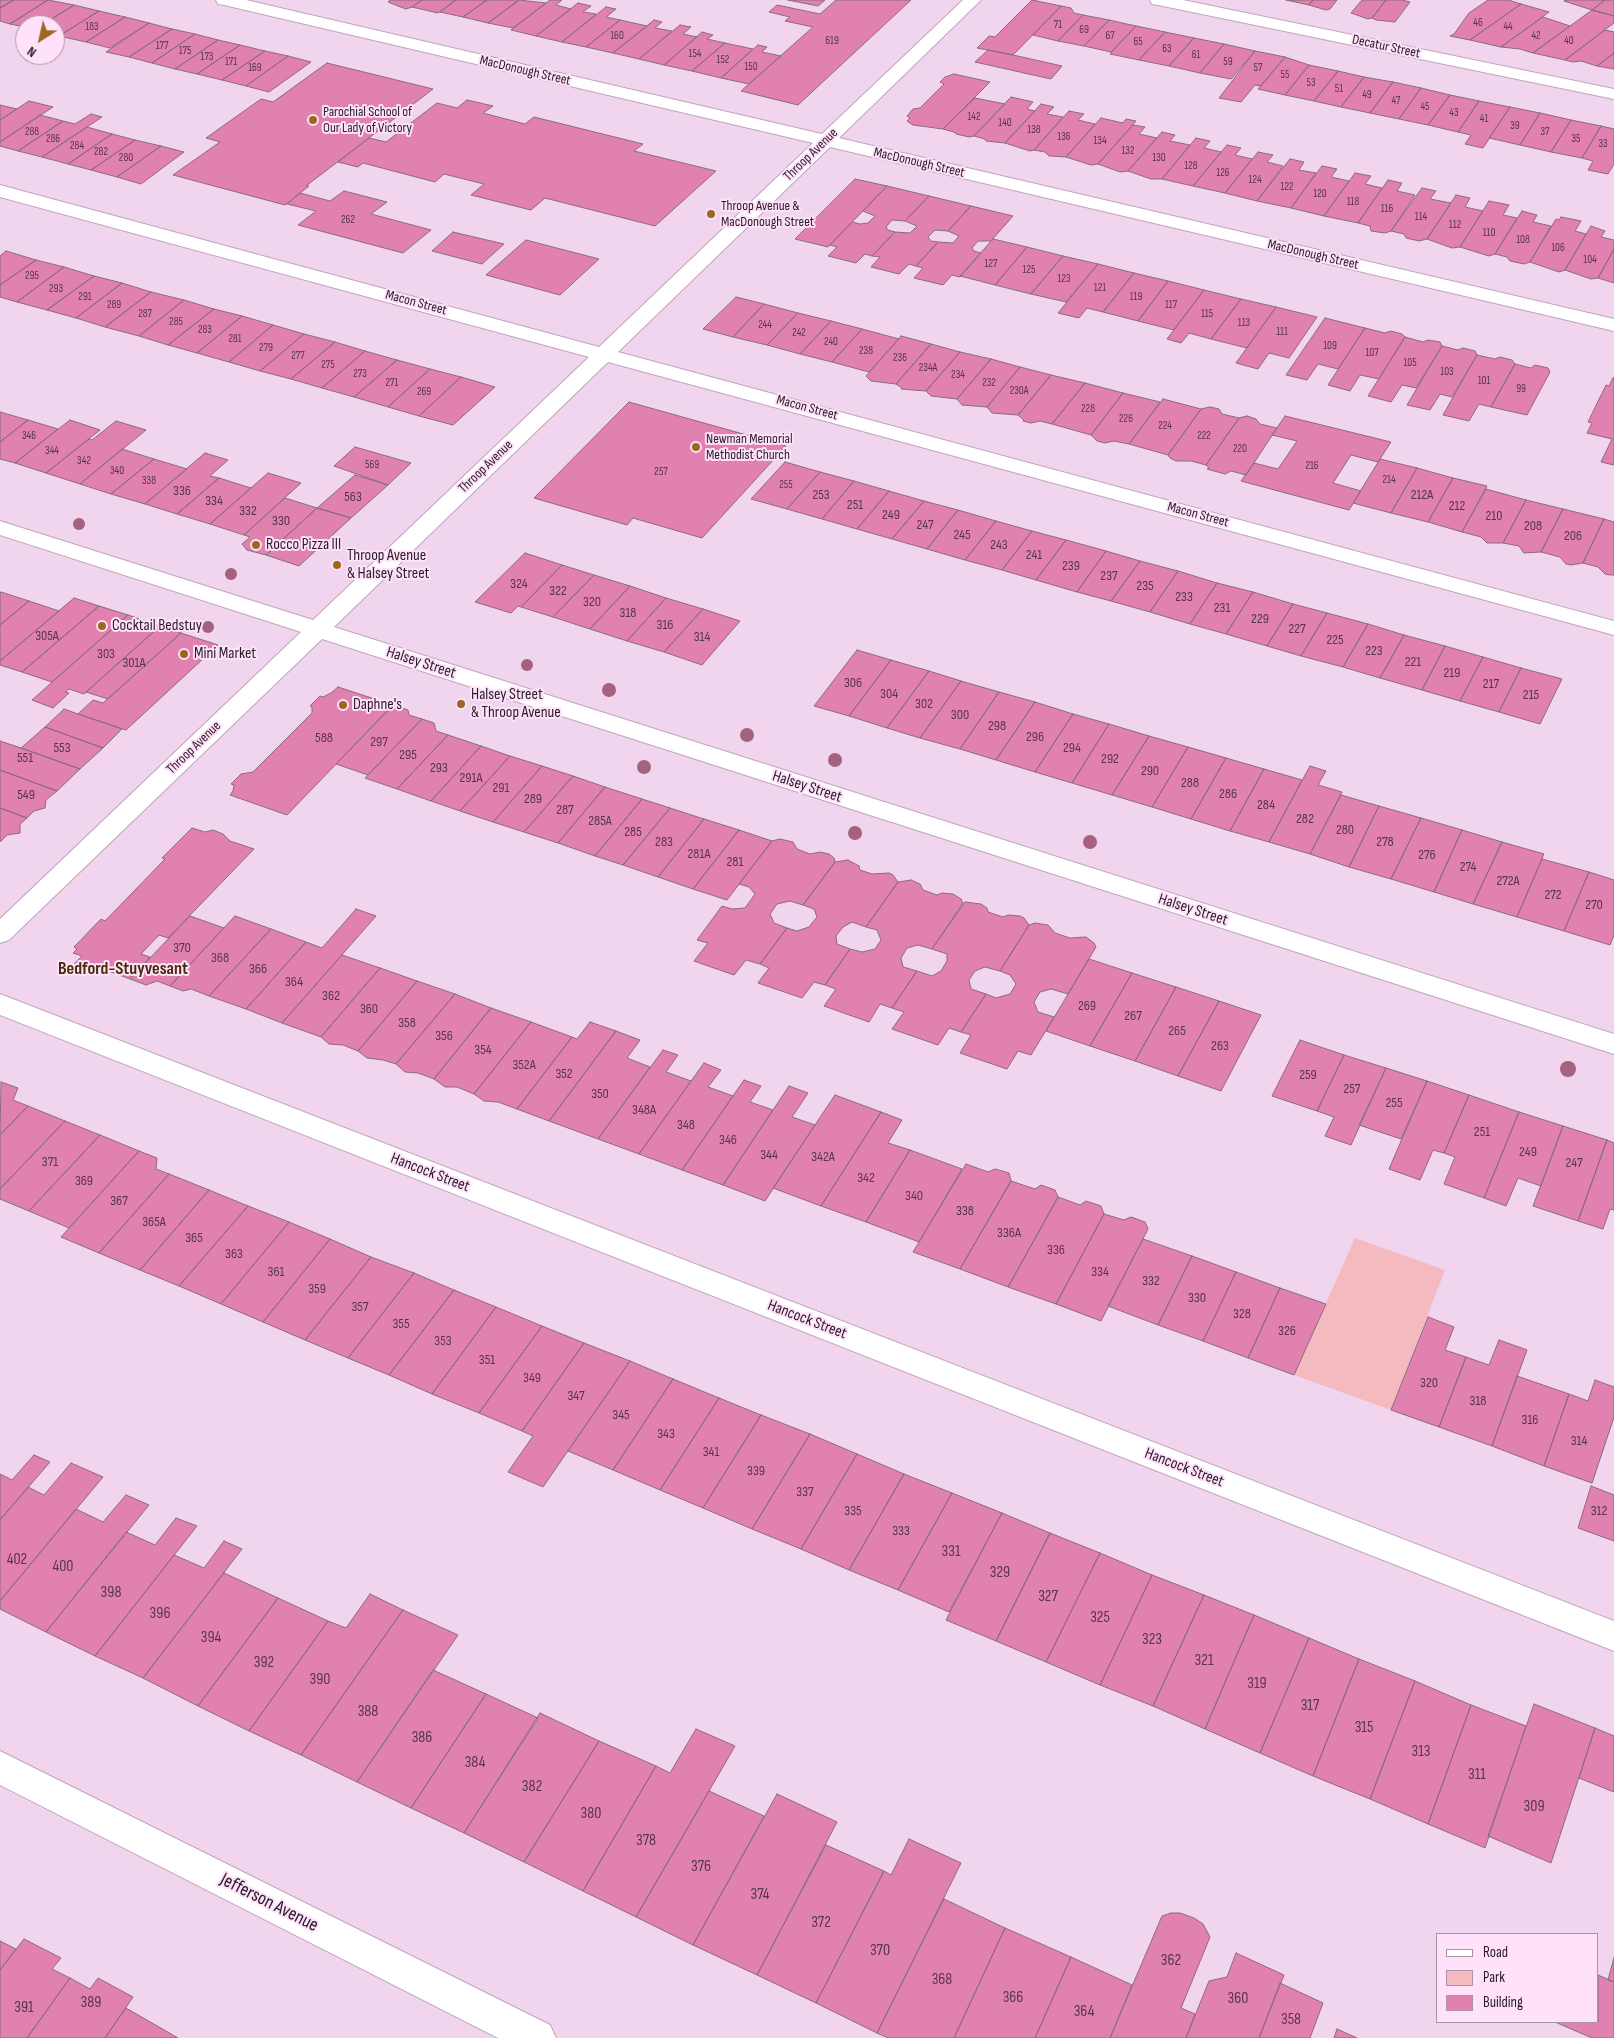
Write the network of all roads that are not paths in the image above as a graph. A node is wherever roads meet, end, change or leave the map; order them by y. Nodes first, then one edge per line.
1 (224, 0) edge
2 (973, 0) edge
3 (1158, 0) edge
4 (1614, 94) edge
5 (825, 141) junction
6 (0, 191) edge
7 (1614, 325) edge
8 (605, 354) junction
9 (0, 528) edge
10 (1614, 628) edge
11 (318, 629) junction
12 (0, 934) edge
13 (0, 1004) edge
14 (1614, 1044) edge
15 (1614, 1636) edge
16 (0, 1767) edge
17 (537, 2038) edge

1 - 5 street, MacDonough Street
2 - 5 street, Throop Avenue
3 - 4 street, Decatur Street
5 - 7 street, MacDonough Street
5 - 8 street, Throop Avenue
6 - 8 street, Macon Street
8 - 10 street, Macon Street
8 - 11 street, Throop Avenue
9 - 11 street, Halsey Street
11 - 12 street, Throop Avenue
11 - 14 street, Halsey Street
13 - 15 street, Hancock Street
16 - 17 street, Jefferson Avenue

